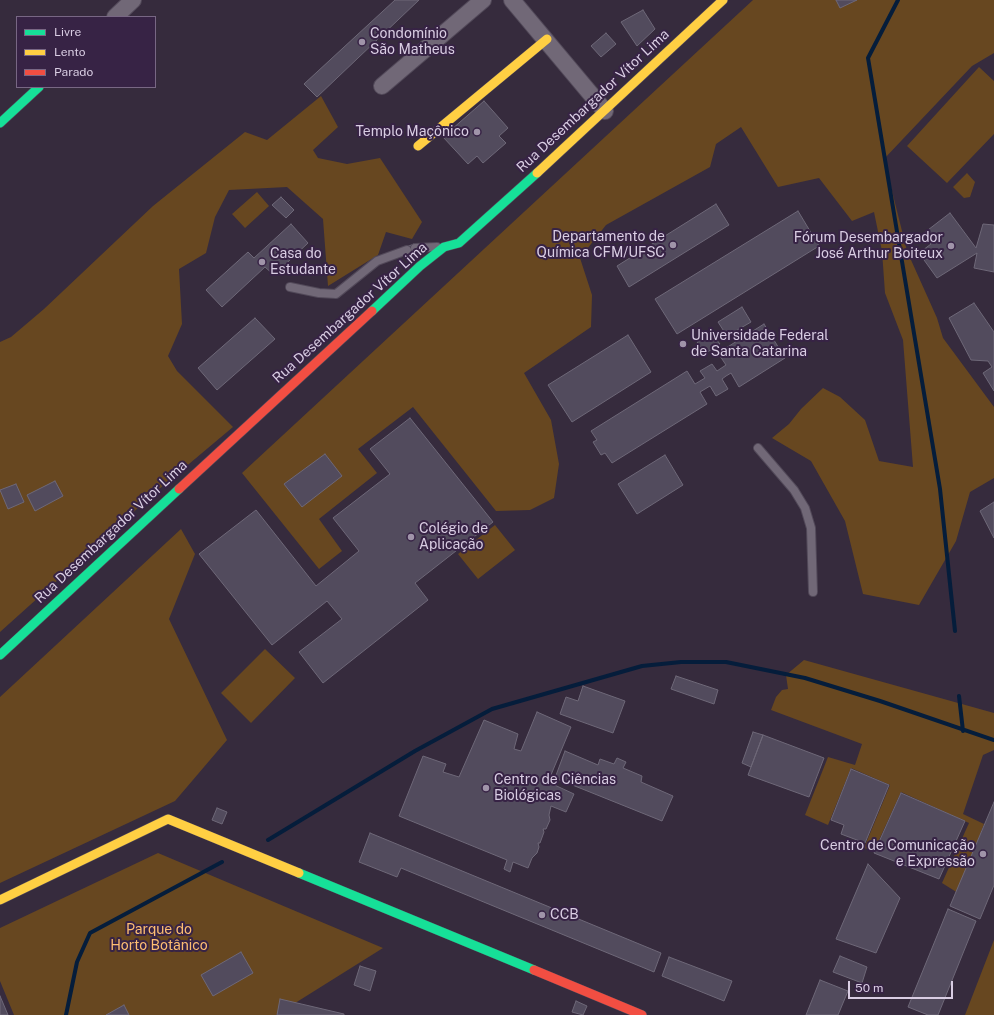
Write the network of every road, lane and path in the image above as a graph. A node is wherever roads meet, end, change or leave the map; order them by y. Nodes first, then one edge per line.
1 (133, 0) edge
2 (483, 0) edge
3 (512, 0) edge
4 (723, 0) edge
5 (116, 16) edge
6 (547, 39) junction
7 (382, 86) dead end
8 (38, 88) edge
9 (605, 111) junction
10 (0, 123) edge
11 (418, 146) dead end
12 (444, 247) junction
13 (416, 248) dead end
14 (407, 250) dead end
15 (290, 287) dead end
16 (758, 448) dead end
17 (813, 592) dead end
18 (0, 655) edge
19 (0, 900) edge
20 (642, 1015) edge

1 - 5 street
2 - 7 street
3 - 6 street
4 - 9 main road, Rua Desembargador Vítor Lima
6 - 9 street
6 - 11 main road
8 - 10 main road
9 - 12 main road, Rua Desembargador Vítor Lima
12 - 13 lane
12 - 18 main road, Rua Desembargador Vítor Lima
14 - 15 lane
16 - 17 lane
19 - 20 main road

